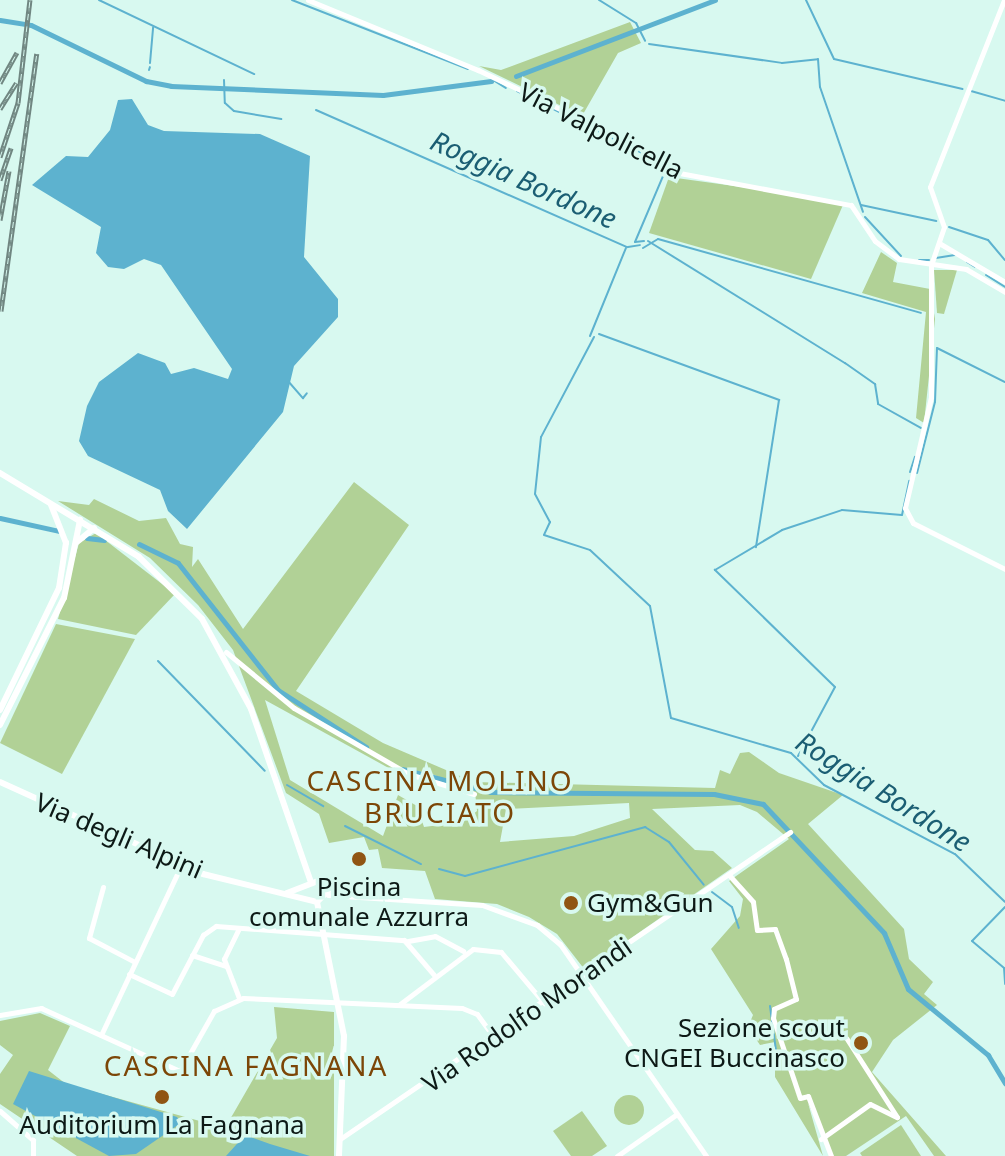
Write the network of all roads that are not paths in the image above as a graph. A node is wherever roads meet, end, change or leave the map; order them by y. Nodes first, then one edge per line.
1 (308, 0) edge
2 (1004, 0) edge
3 (939, 243) junction
4 (931, 265) junction
5 (1005, 282) edge
6 (1005, 292) edge
7 (0, 473) edge
8 (48, 503) junction
9 (77, 518) junction
10 (94, 528) junction
11 (65, 536) junction
12 (75, 545) junction
13 (1005, 569) edge
14 (226, 652) junction
15 (0, 710) edge
16 (0, 725) edge
17 (0, 783) edge
18 (474, 794) dead end
19 (790, 832) dead end
20 (181, 866) junction
21 (729, 875) junction
22 (310, 884) junction
23 (103, 887) dead end
24 (286, 893) junction
25 (328, 895) junction
26 (309, 898) junction
27 (317, 902) junction
28 (239, 928) junction
29 (325, 935) junction
30 (408, 941) junction
31 (463, 951) junction
32 (192, 955) junction
33 (135, 962) junction
34 (226, 966) junction
35 (129, 974) junction
36 (434, 975) junction
37 (582, 976) junction
38 (239, 998) junction
39 (341, 1002) junction
40 (544, 1003) junction
41 (399, 1005) junction
42 (0, 1015) edge
43 (101, 1035) junction
44 (494, 1037) junction
45 (847, 1039) dead end
46 (0, 1111) edge
47 (677, 1114) junction
48 (340, 1139) junction
49 (821, 1139) junction
50 (33, 1156) edge
51 (339, 1156) edge
52 (617, 1156) edge
53 (706, 1156) edge
54 (831, 1156) edge

1 - 4 street, Via Valpolicella
2 - 3 street
3 - 4 street
3 - 5 street
4 - 6 street, Via Valpolicella
4 - 13 street
7 - 8 main road
8 - 9 main road
8 - 11 main road
9 - 10 main road
9 - 11 main road
9 - 12 main road
10 - 12 main road
10 - 14 main road
11 - 15 main road
12 - 16 main road
14 - 18 street
14 - 22 main road
17 - 20 main road, Via degli Alpini
19 - 21 street, Via Rodolfo Morandi
20 - 24 main road, Via degli Alpini
20 - 33 street
21 - 37 street, Via Rodolfo Morandi
21 - 49 street
22 - 24 main road
22 - 25 main road
22 - 26 main road
23 - 33 street
24 - 26 main road, Via degli Alpini
25 - 27 main road
25 - 37 street
26 - 27 main road, Via degli Alpini
27 - 29 main road
28 - 29 street
28 - 32 street
28 - 34 street
29 - 30 street
29 - 39 main road
30 - 31 street
30 - 36 street
31 - 36 street
31 - 40 street
32 - 34 street
32 - 35 street
33 - 35 street
34 - 38 street
35 - 43 street
36 - 41 street
37 - 40 street, Via Rodolfo Morandi
37 - 47 street
38 - 39 street
38 - 43 street
39 - 41 street
39 - 48 main road
40 - 44 street, Via Rodolfo Morandi
41 - 44 street
42 - 43 street
44 - 48 street, Via Rodolfo Morandi
45 - 49 street
46 - 50 street
47 - 52 street
47 - 53 street
48 - 51 main road
49 - 54 street

